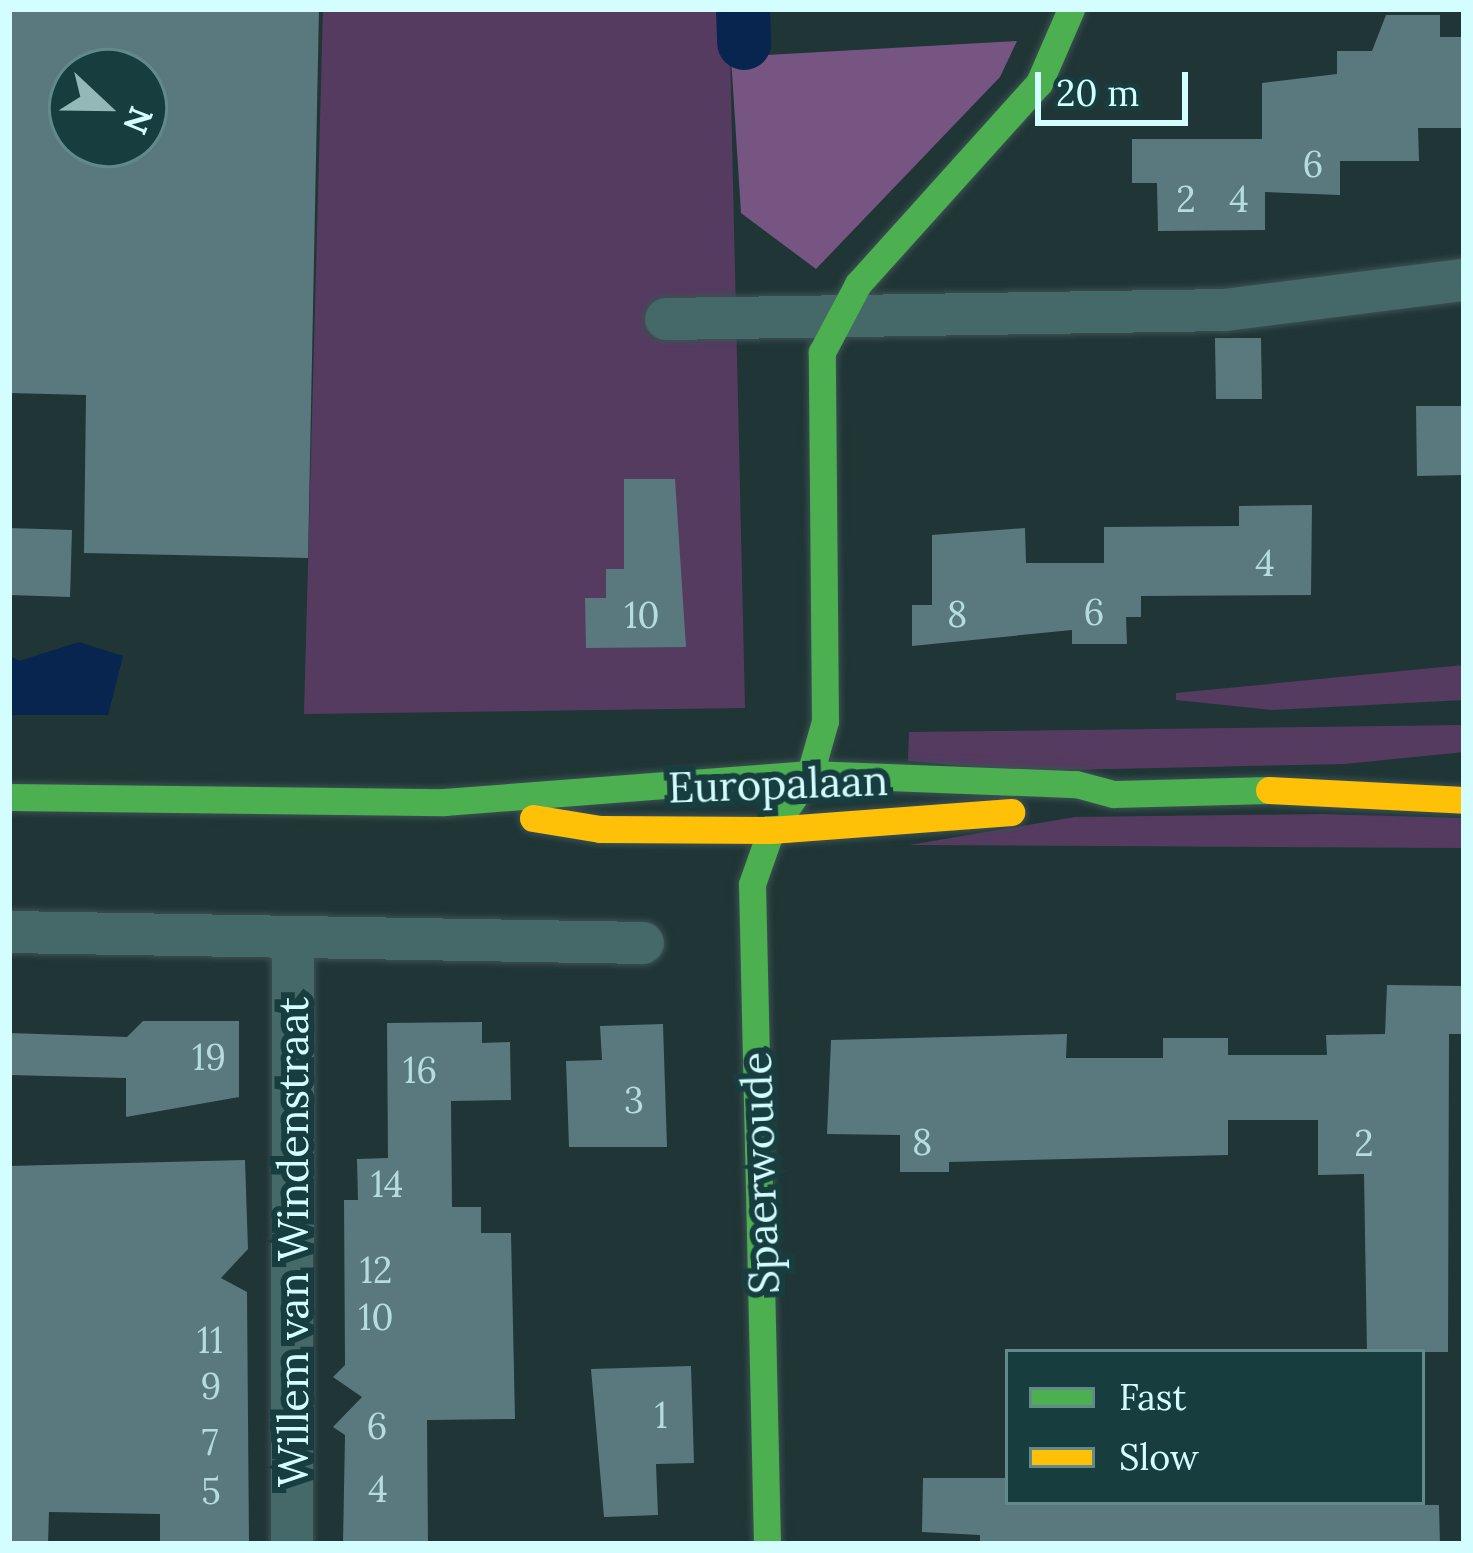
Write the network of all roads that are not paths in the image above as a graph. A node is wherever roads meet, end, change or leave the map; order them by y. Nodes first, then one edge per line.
1 (1071, 9) edge
2 (1464, 280) edge
3 (665, 319) dead end
4 (832, 323) junction
5 (1464, 770) edge
6 (810, 774) junction
7 (1361, 788) junction
8 (1114, 794) junction
9 (9, 797) edge
10 (1464, 800) edge
11 (444, 802) junction
12 (779, 820) junction
13 (9, 932) edge
14 (293, 941) junction
15 (643, 943) dead end
16 (292, 1544) edge
17 (767, 1544) edge

1 - 4 main road
2 - 4 street
3 - 4 street
4 - 6 main road
5 - 7 main road, Europalaan
6 - 8 main road, Europalaan
6 - 11 main road, Europalaan
6 - 12 main road, Spaerwoude
7 - 8 main road, Europalaan
7 - 10 main road, Europalaan
8 - 12 main road, Europalaan
9 - 11 main road, Europalaan
11 - 12 main road, Europalaan
12 - 17 main road, Spaerwoude
13 - 14 street
14 - 15 street
14 - 16 street, Willem van Windenstraat

